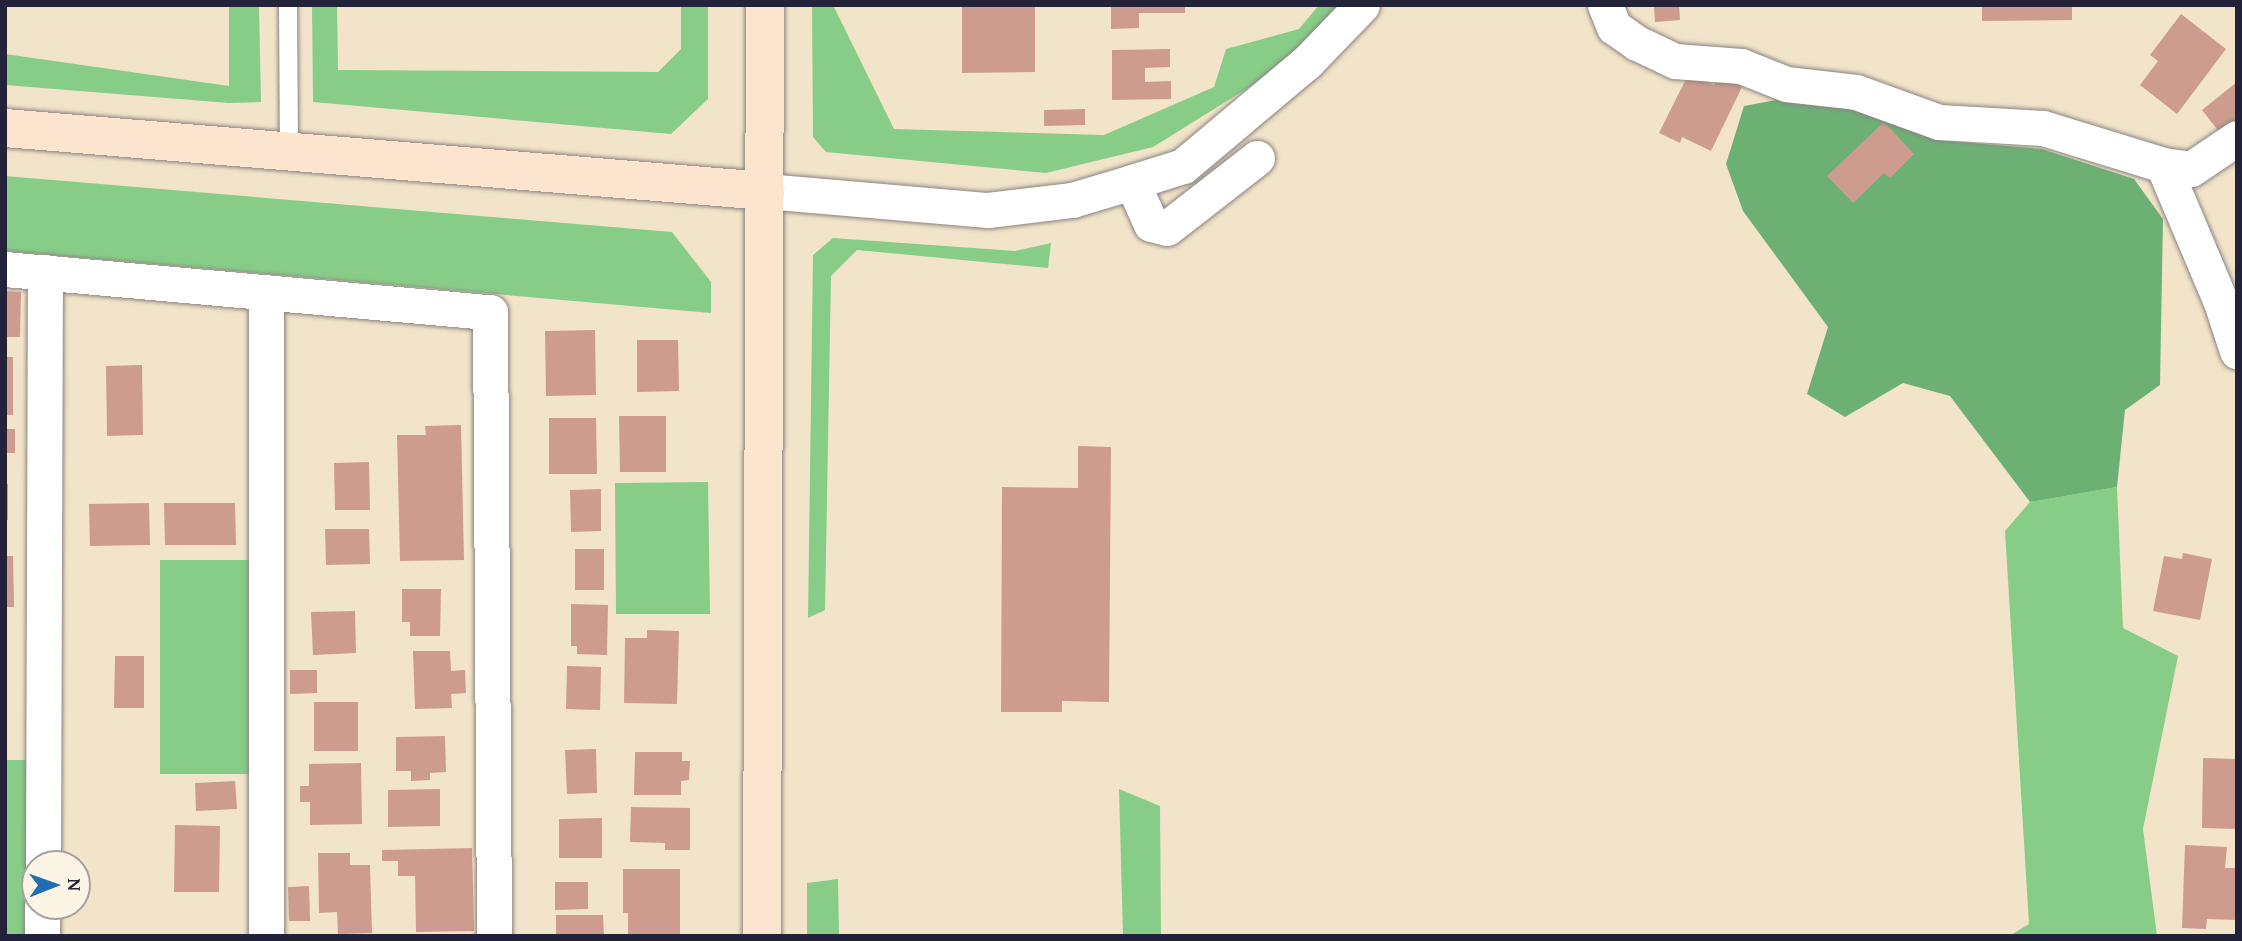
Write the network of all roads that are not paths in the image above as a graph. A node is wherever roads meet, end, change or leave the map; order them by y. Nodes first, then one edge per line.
1 (288, 5) edge
2 (765, 5) edge
3 (1362, 5) edge
4 (1605, 5) edge
5 (5, 128) edge
6 (2237, 138) edge
7 (289, 152) junction
8 (1257, 158) dead end
9 (2163, 165) junction
10 (1132, 182) junction
11 (765, 191) junction
12 (5, 269) edge
13 (45, 272) junction
14 (266, 292) junction
15 (2237, 351) edge
16 (43, 850) edge
17 (266, 936) edge
18 (494, 936) edge
19 (762, 936) edge

1 - 7 lane
2 - 11 street
3 - 10 street
4 - 9 street
5 - 7 street
6 - 9 street
7 - 11 street
8 - 10 street
9 - 15 street
10 - 11 street
11 - 19 street
12 - 13 street
13 - 14 street
13 - 16 street
14 - 17 street
14 - 18 street

